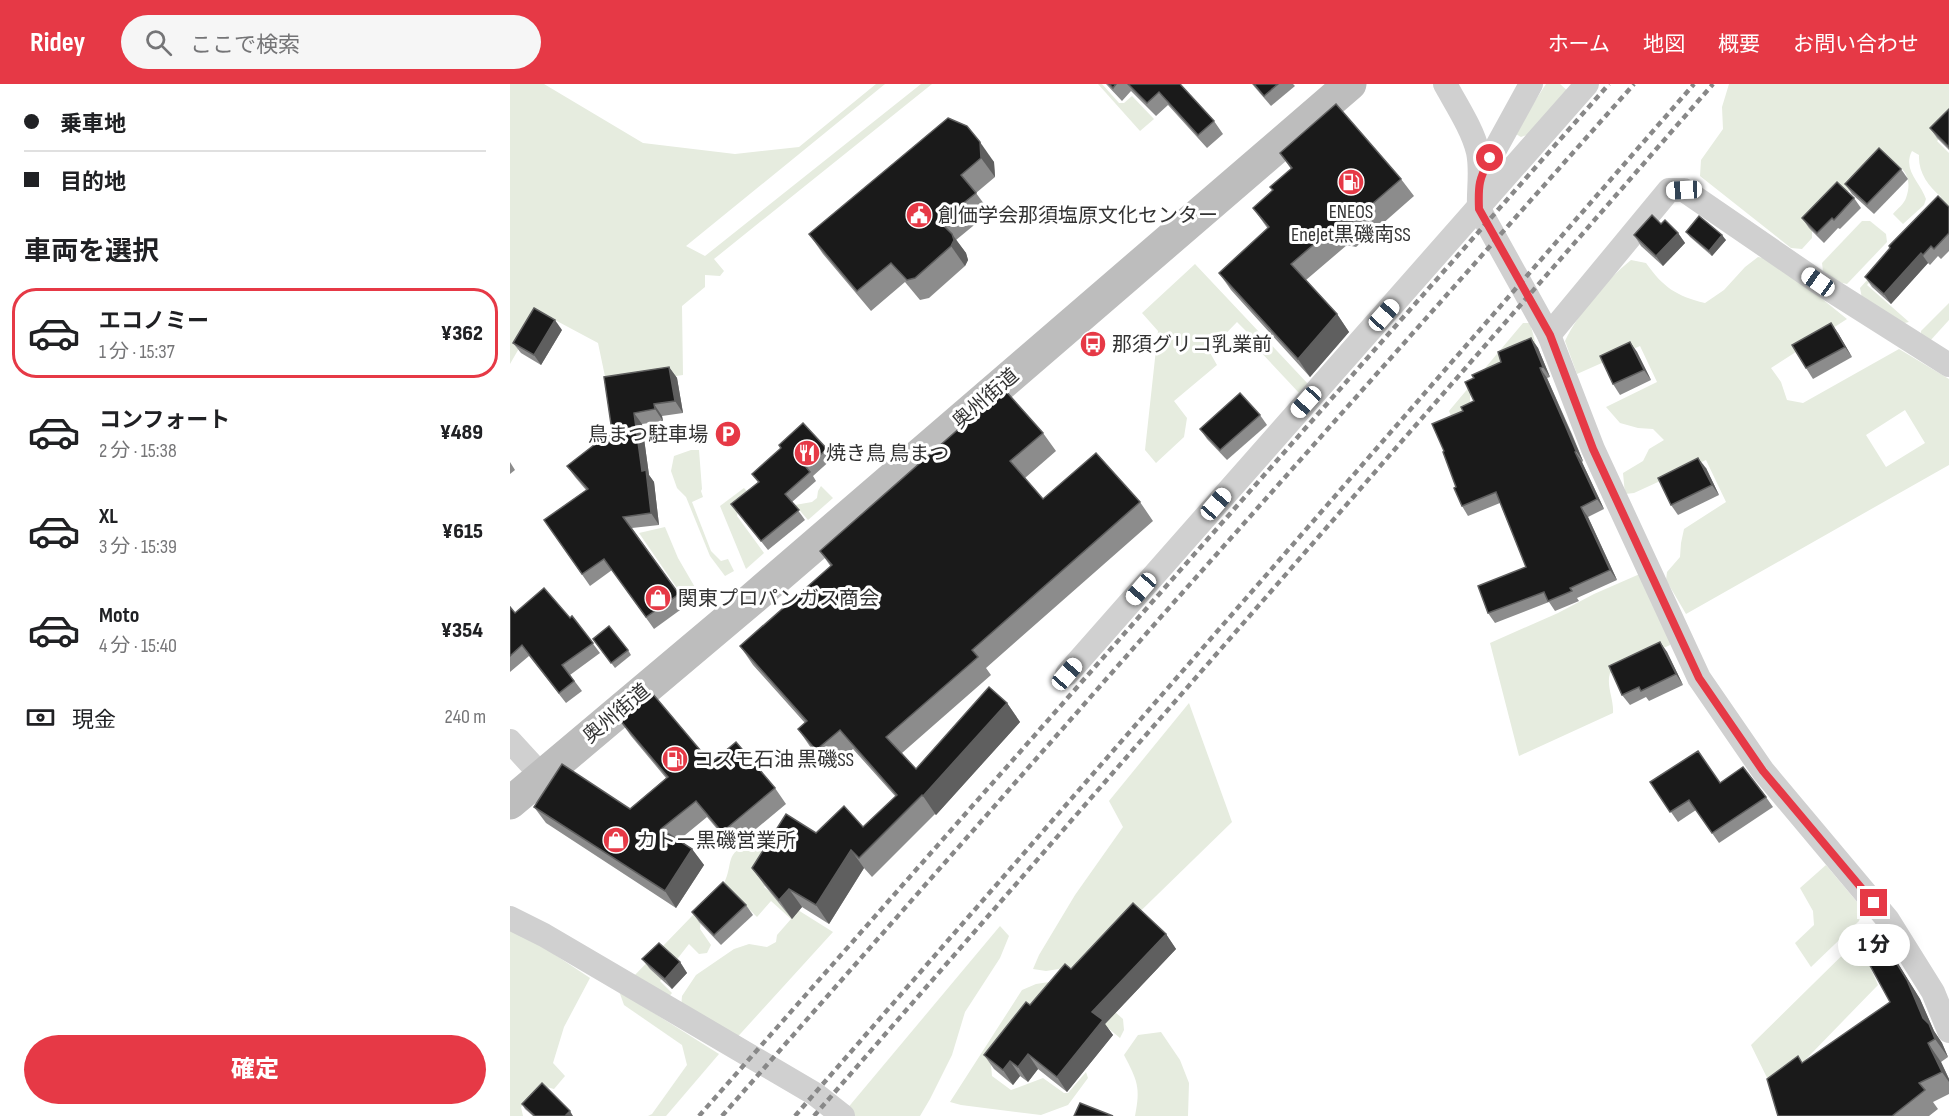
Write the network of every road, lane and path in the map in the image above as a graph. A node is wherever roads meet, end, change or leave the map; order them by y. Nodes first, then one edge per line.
1 (1350, 84) edge
2 (1444, 84) edge
3 (1531, 84) edge
4 (1587, 84) edge
5 (1480, 177) junction
6 (1479, 209) junction
7 (1550, 335) junction
8 (1949, 365) edge
9 (1067, 674) dead end
10 (510, 741) edge
11 (542, 776) junction
12 (510, 803) edge
13 (510, 918) edge
14 (1949, 1031) edge
15 (843, 1116) edge

1 - 11 main road, 奥州街道
2 - 5 street
3 - 5 street
4 - 6 street
5 - 6 street
6 - 7 street
6 - 9 street
7 - 8 street
7 - 14 street
10 - 11 street
11 - 12 main road, 奥州街道
13 - 15 street

